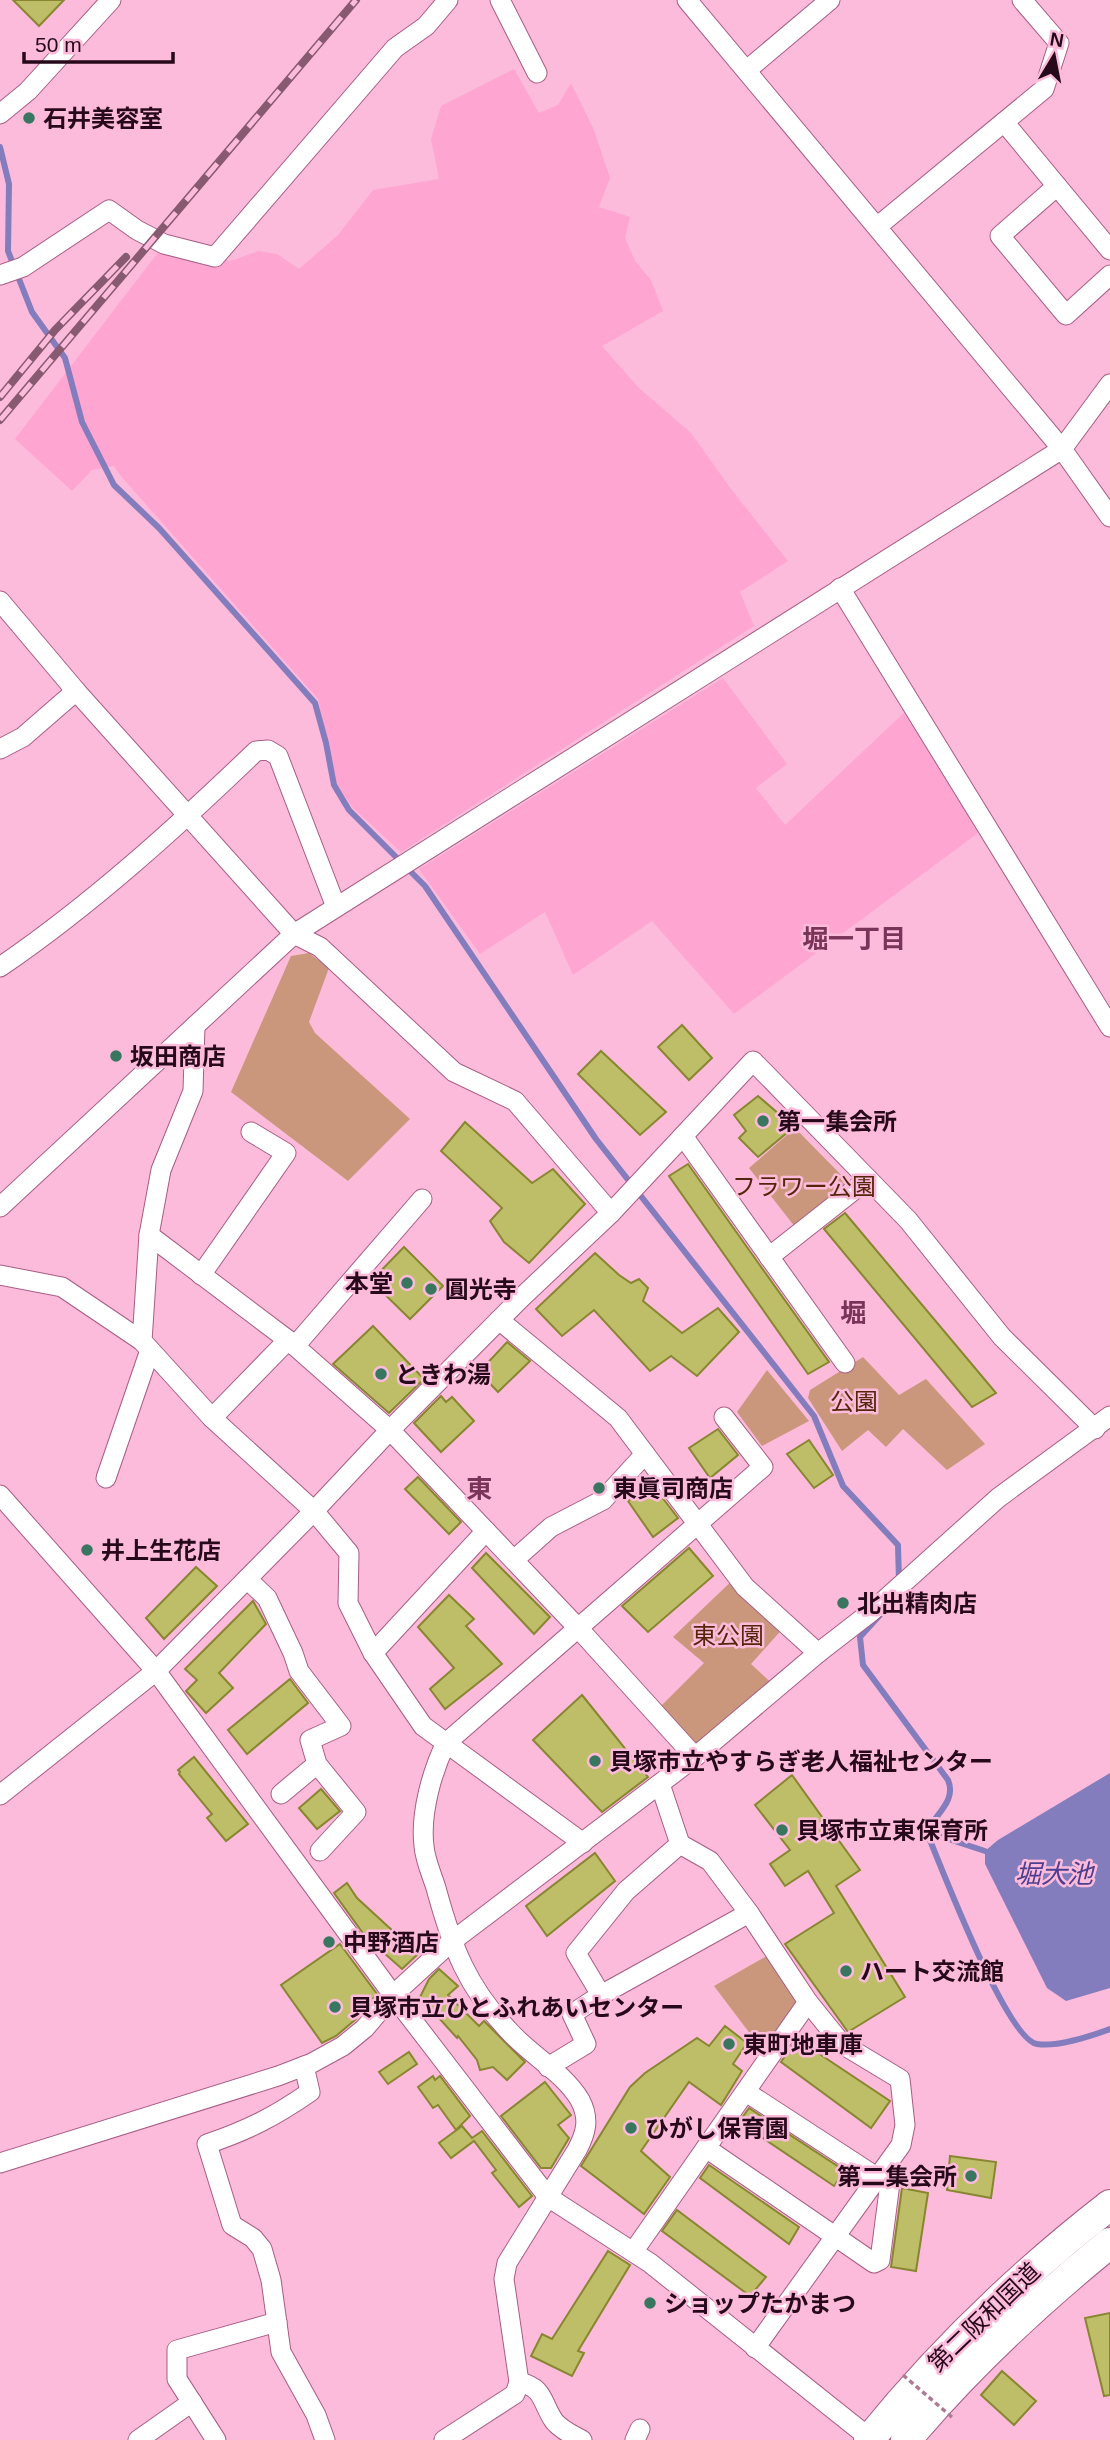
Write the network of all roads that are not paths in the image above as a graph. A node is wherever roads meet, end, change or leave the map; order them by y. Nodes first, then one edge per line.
1 (111, 0) edge
2 (448, 0) edge
3 (500, 0) edge
4 (687, 0) edge
5 (830, 0) edge
6 (1035, 4) edge
7 (747, 70) junction
8 (537, 73) dead end
9 (0, 114) edge
10 (1004, 122) junction
11 (1057, 186) junction
12 (878, 226) junction
13 (1110, 250) edge
14 (0, 275) edge
15 (1110, 275) edge
16 (1110, 384) edge
17 (1062, 449) junction
18 (1110, 517) edge
19 (840, 588) junction
20 (2, 607) edge
21 (76, 691) junction
22 (0, 749) edge
23 (189, 816) junction
24 (336, 908) junction
25 (295, 934) junction
26 (0, 967) edge
27 (195, 1026) junction
28 (1110, 1027) edge
29 (251, 1132) dead end
30 (683, 1136) junction
31 (868, 1179) junction
32 (422, 1199) dead end
33 (0, 1208) edge
34 (611, 1213) junction
35 (149, 1235) junction
36 (769, 1257) junction
37 (0, 1275) edge
38 (201, 1275) junction
39 (499, 1320) junction
40 (291, 1343) junction
41 (146, 1346) junction
42 (845, 1363) dead end
43 (1110, 1416) edge
44 (724, 1417) dead end
45 (212, 1418) junction
46 (1095, 1429) junction
47 (390, 1430) junction
48 (645, 1454) junction
49 (106, 1478) dead end
50 (0, 1495) edge
51 (314, 1511) junction
52 (698, 1525) junction
53 (486, 1531) junction
54 (514, 1560) junction
55 (247, 1579) junction
56 (579, 1629) junction
57 (373, 1653) junction
58 (818, 1653) junction
59 (156, 1671) junction
60 (446, 1743) junction
61 (695, 1757) junction
62 (317, 1764) junction
63 (660, 1784) junction
64 (281, 1794) dead end
65 (0, 1795) edge
66 (583, 1843) junction
67 (680, 1844) junction
68 (320, 1851) dead end
69 (749, 1913) junction
70 (451, 1942) junction
71 (393, 1995) junction
72 (601, 1995) junction
73 (808, 2002) junction
74 (304, 2066) junction
75 (548, 2067) junction
76 (746, 2092) junction
77 (706, 2148) junction
78 (0, 2164) edge
79 (878, 2178) junction
80 (548, 2197) junction
81 (1110, 2205) edge
82 (835, 2237) junction
83 (1110, 2243) edge
84 (633, 2252) junction
85 (277, 2322) junction
86 (755, 2348) junction
87 (519, 2382) junction
88 (192, 2402) junction
89 (870, 2439) edge
90 (138, 2440) edge
91 (216, 2440) edge
92 (325, 2440) edge
93 (443, 2440) edge
94 (582, 2440) edge
95 (906, 2440) edge

1 - 9 street
2 - 14 street
3 - 8 street
4 - 7 street
5 - 7 street
6 - 10 street
7 - 12 street
10 - 11 street
10 - 12 street
11 - 13 street
11 - 15 street
12 - 17 street
16 - 17 street
17 - 18 street
17 - 19 street
19 - 24 street
19 - 28 street
20 - 21 street
21 - 22 street
21 - 23 street
23 - 24 street
23 - 25 street
23 - 26 street
24 - 25 street
25 - 27 street
25 - 34 street
27 - 33 street
27 - 35 street
29 - 38 street
30 - 31 street
30 - 34 street
30 - 36 street
31 - 36 street
31 - 46 street
32 - 40 street
34 - 39 street
35 - 38 street
35 - 41 street
36 - 42 street
37 - 41 street
38 - 40 street
39 - 47 street
39 - 48 street
40 - 45 street
40 - 47 street
41 - 45 street
41 - 49 street
43 - 46 street
44 - 52 street
45 - 51 street
46 - 58 street
47 - 51 street
47 - 53 street
48 - 52 street
48 - 54 street
50 - 59 street
51 - 55 street
51 - 57 street
52 - 56 street
52 - 58 street
53 - 54 street
53 - 57 street
54 - 56 street
55 - 59 street
55 - 62 street
56 - 60 street
56 - 61 street
57 - 60 street
58 - 61 street
59 - 65 street
59 - 71 street
60 - 66 street
60 - 70 street
61 - 63 street
62 - 64 street
62 - 68 street
63 - 66 street
63 - 67 street
66 - 70 street
67 - 69 street
67 - 72 street
69 - 72 street
69 - 73 street
70 - 71 street
70 - 75 street
71 - 74 street
71 - 80 street
72 - 75 street
73 - 76 street
73 - 79 street
74 - 78 street
74 - 85 street
75 - 80 street
76 - 77 street
76 - 79 street
77 - 82 street
77 - 84 street
79 - 82 street
79 - 82 street
80 - 84 street
80 - 87 street
81 - 89 highway, 第二阪和国道
82 - 86 street
83 - 95 highway, 第二阪和国道
84 - 86 street
85 - 88 street
85 - 92 street
86 - 89 street
87 - 93 street
87 - 94 street
88 - 90 street
88 - 91 street

